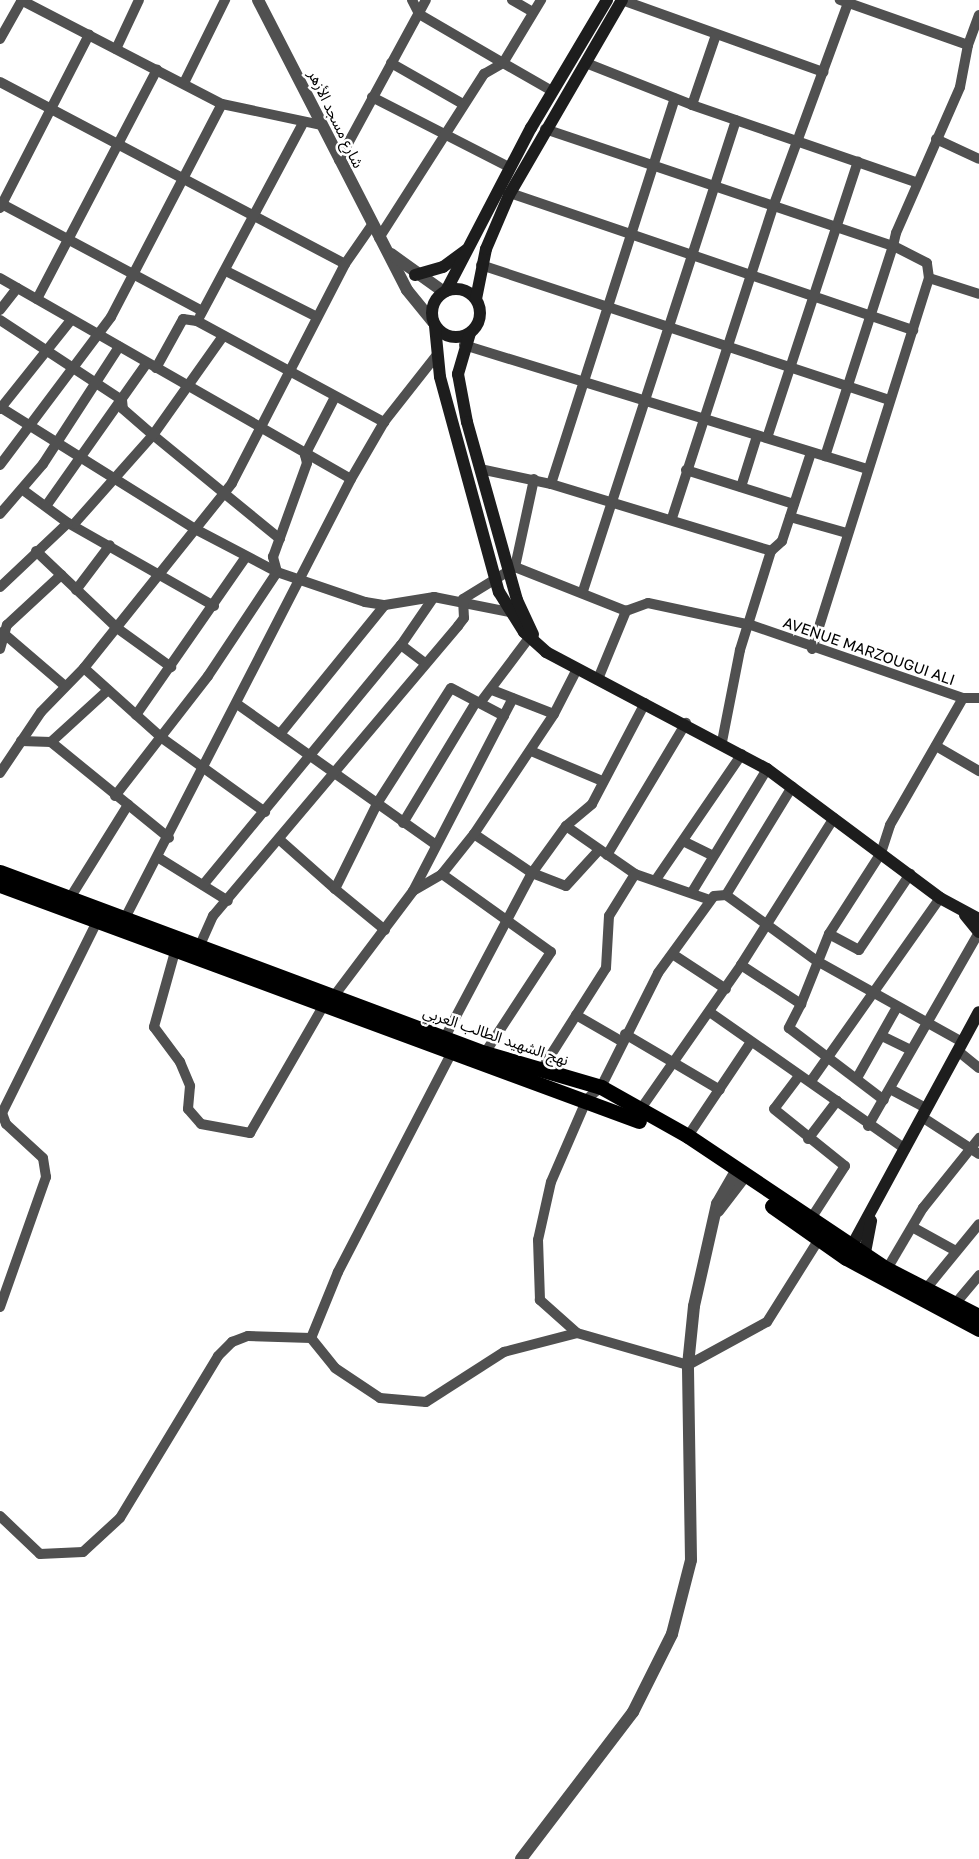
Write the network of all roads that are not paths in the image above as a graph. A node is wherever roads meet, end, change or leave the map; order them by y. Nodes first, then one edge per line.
1 (22, 0) edge
2 (139, 0) edge
3 (225, 0) edge
4 (258, 0) edge
5 (412, 0) edge
6 (426, 0) edge
7 (512, 0) edge
8 (541, 0) edge
9 (622, 0) edge
10 (604, 1) edge
11 (844, 2) edge
12 (533, 12) junction
13 (419, 14) junction
14 (979, 15) edge
15 (89, 35) junction
16 (716, 35) junction
17 (0, 39) edge
18 (968, 45) junction
19 (116, 48) junction
20 (391, 63) junction
21 (503, 63) junction
22 (586, 63) junction
23 (157, 69) junction
24 (823, 72) junction
25 (0, 82) edge
26 (184, 83) junction
27 (552, 92) junction
28 (372, 97) junction
29 (675, 98) junction
30 (461, 103) junction
31 (222, 104) junction
32 (692, 105) junction
33 (50, 109) junction
34 (735, 120) junction
35 (303, 123) junction
36 (322, 125) junction
37 (545, 129) junction
38 (441, 136) junction
39 (936, 139) junction
40 (798, 140) junction
41 (120, 144) junction
42 (979, 159) edge
43 (339, 160) junction
44 (858, 162) junction
45 (652, 166) junction
46 (509, 167) junction
47 (186, 181) junction
48 (916, 182) junction
49 (714, 186) junction
50 (510, 193) junction
51 (1, 205) edge
52 (773, 207) junction
53 (255, 216) junction
54 (372, 225) junction
55 (835, 227) junction
56 (628, 236) junction
57 (380, 238) junction
58 (69, 239) junction
59 (893, 246) junction
60 (470, 247) junction
61 (388, 251) junction
62 (690, 256) junction
63 (345, 264) junction
64 (481, 265) junction
65 (226, 271) junction
66 (135, 275) junction
67 (415, 275) junction
68 (751, 275) junction
69 (0, 278) edge
70 (929, 278) junction
71 (17, 288) junction
72 (445, 291) junction
73 (979, 294) edge
74 (812, 296) junction
75 (37, 299) junction
76 (476, 299) junction
77 (606, 309) junction
78 (0, 310) edge
79 (870, 314) junction
80 (200, 316) junction
81 (317, 317) junction
82 (0, 320) edge
83 (71, 320) junction
84 (434, 324) junction
85 (667, 328) junction
86 (913, 330) junction
87 (470, 333) junction
88 (97, 334) junction
89 (223, 336) junction
90 (464, 345) junction
91 (119, 347) junction
92 (728, 347) junction
93 (49, 350) junction
94 (436, 356) junction
95 (152, 365) junction
96 (788, 366) junction
97 (72, 368) junction
98 (290, 372) junction
99 (583, 382) junction
100 (95, 383) junction
101 (848, 386) junction
102 (189, 388) junction
103 (335, 397) junction
104 (122, 400) junction
105 (643, 400) junction
106 (889, 400) junction
107 (0, 408) edge
108 (703, 419) junction
109 (384, 422) junction
110 (31, 428) junction
111 (261, 431) junction
112 (153, 435) junction
113 (762, 437) junction
114 (57, 444) junction
115 (811, 453) junction
116 (305, 455) junction
117 (825, 456) junction
118 (81, 459) junction
119 (0, 465) edge
120 (480, 469) junction
121 (866, 469) junction
122 (686, 470) junction
123 (114, 478) junction
124 (351, 479) junction
125 (534, 479) junction
126 (551, 484) junction
127 (741, 487) junction
128 (23, 489) junction
129 (222, 495) junction
130 (612, 501) junction
131 (794, 504) junction
132 (46, 506) junction
133 (0, 514) edge
134 (790, 517) junction
135 (672, 518) junction
136 (71, 524) junction
137 (198, 530) junction
138 (847, 533) junction
139 (280, 539) junction
140 (110, 545) junction
141 (36, 551) junction
142 (771, 551) junction
143 (245, 558) junction
144 (512, 568) junction
145 (277, 572) junction
146 (496, 574) junction
147 (61, 575) junction
148 (159, 576) junction
149 (303, 582) junction
150 (0, 587) edge
151 (76, 590) junction
152 (583, 591) junction
153 (434, 597) junction
154 (464, 599) junction
155 (385, 605) junction
156 (214, 606) junction
157 (626, 610) junction
158 (508, 612) junction
159 (751, 625) junction
160 (117, 628) junction
161 (2, 633) edge
162 (529, 638) junction
163 (401, 645) junction
164 (0, 649) edge
165 (812, 649) junction
166 (546, 652) junction
167 (426, 664) junction
168 (171, 667) junction
169 (84, 668) junction
170 (577, 669) junction
171 (598, 679) junction
172 (64, 687) junction
173 (108, 690) junction
174 (492, 690) junction
175 (513, 698) junction
176 (963, 698) junction
177 (979, 698) edge
178 (478, 703) junction
179 (645, 703) junction
180 (237, 704) junction
181 (555, 714) junction
182 (136, 715) junction
183 (504, 716) junction
184 (686, 723) junction
185 (280, 734) junction
186 (162, 738) junction
187 (21, 741) junction
188 (51, 742) junction
189 (722, 742) junction
190 (936, 746) junction
191 (531, 751) junction
192 (307, 754) junction
193 (742, 754) junction
194 (202, 769) junction
195 (767, 769) junction
196 (979, 771) edge
197 (336, 772) junction
198 (0, 773) edge
199 (602, 781) junction
200 (792, 787) junction
201 (115, 796) junction
202 (378, 802) junction
203 (128, 806) junction
204 (265, 812) junction
205 (834, 818) junction
206 (403, 823) junction
207 (566, 826) junction
208 (474, 834) junction
209 (169, 838) junction
210 (281, 841) junction
211 (685, 842) junction
212 (435, 845) junction
213 (603, 852) junction
214 (881, 853) junction
215 (712, 855) junction
216 (159, 858) junction
217 (0, 872) edge
218 (532, 873) junction
219 (635, 873) junction
220 (442, 874) junction
221 (910, 874) junction
222 (657, 878) junction
223 (0, 885) edge
224 (203, 885) junction
225 (334, 889) junction
226 (413, 891) junction
227 (692, 892) junction
228 (726, 895) junction
229 (70, 898) junction
230 (940, 898) junction
231 (710, 900) junction
232 (228, 901) junction
233 (962, 912) junction
234 (978, 918) edge
235 (98, 920) junction
236 (506, 921) junction
237 (123, 923) junction
238 (767, 925) junction
239 (385, 930) junction
240 (979, 932) edge
241 (829, 934) junction
242 (200, 945) junction
243 (176, 948) junction
244 (674, 955) junction
245 (817, 962) junction
246 (741, 965) junction
247 (726, 989) junction
248 (873, 995) junction
249 (329, 1000) junction
250 (801, 1004) junction
251 (897, 1007) junction
252 (979, 1012) edge
253 (711, 1014) junction
254 (576, 1015) junction
255 (925, 1022) junction
256 (882, 1036) junction
257 (623, 1038) junction
258 (444, 1039) junction
259 (751, 1042) junction
260 (960, 1047) junction
261 (911, 1050) junction
262 (486, 1053) junction
263 (451, 1054) junction
264 (831, 1058) junction
265 (676, 1064) junction
266 (979, 1068) edge
267 (540, 1072) junction
268 (799, 1076) junction
269 (857, 1078) junction
270 (811, 1081) junction
271 (601, 1087) junction
272 (720, 1090) junction
273 (892, 1090) junction
274 (587, 1099) junction
275 (884, 1100) junction
276 (837, 1101) junction
277 (640, 1110) junction
278 (924, 1112) junction
279 (1, 1113) edge
280 (868, 1126) junction
281 (688, 1136) junction
282 (979, 1138) edge
283 (808, 1139) junction
284 (905, 1149) junction
285 (975, 1151) edge
286 (739, 1177) junction
287 (810, 1220) junction
288 (871, 1220) junction
289 (979, 1224) edge
290 (914, 1227) junction
291 (819, 1239) junction
292 (956, 1251) junction
293 (849, 1252) junction
294 (865, 1260) junction
295 (887, 1269) junction
296 (979, 1275) edge
297 (925, 1290) junction
298 (955, 1304) junction
299 (0, 1307) edge
300 (979, 1316) edge
301 (979, 1329) edge
302 (577, 1333) junction
303 (311, 1338) junction
304 (688, 1365) junction
305 (0, 1516) edge
306 (520, 1859) edge

1 - 15 street
1 - 17 street
2 - 19 street
3 - 26 street
4 - 36 street, شارع مسجد الأزهر
5 - 13 street
6 - 13 street
7 - 12 street
8 - 12 street
9 - 16 street
9 - 22 main road
10 - 27 main road
11 - 18 street
11 - 24 street
12 - 21 street
13 - 20 street
13 - 21 street
14 - 18 street
15 - 19 street
15 - 33 street
16 - 24 street
16 - 32 street
18 - 39 street
19 - 23 street
20 - 28 street
20 - 30 street
21 - 27 street
21 - 30 street
22 - 29 street
22 - 37 main road
23 - 26 street
23 - 41 street
24 - 40 street
25 - 33 street
26 - 31 street
27 - 46 main road
28 - 38 street
28 - 43 street
29 - 32 street
29 - 45 street
30 - 38 street
31 - 35 street
31 - 47 street
32 - 34 street
33 - 41 street
33 - 51 street
34 - 40 street
34 - 49 street
35 - 36 street
35 - 53 street
36 - 43 street, شارع مسجد الأزهر
37 - 45 street
37 - 50 main road
38 - 46 street
38 - 57 street
39 - 42 street
39 - 48 street
40 - 44 street
40 - 52 street
41 - 47 street
41 - 58 street
43 - 54 street, شارع مسجد الأزهر
44 - 48 street
44 - 55 street
45 - 49 street
45 - 56 street
46 - 60 main road
47 - 53 street
47 - 66 street
48 - 59 street
49 - 52 street
49 - 62 street
50 - 56 street
50 - 64 main road
51 - 58 street
52 - 55 street
52 - 68 street
53 - 63 street
53 - 65 street
54 - 57 street, شارع مسجد الأزهر
54 - 63 street
55 - 59 street
55 - 74 street
56 - 62 street
56 - 77 street
57 - 61 street, شارع مسجد الأزهر
58 - 66 street
58 - 75 street
59 - 70 street
59 - 79 street
60 - 67 main road
60 - 72 main road
61 - 67 street, شارع مسجد الأزهر
61 - 84 street, شارع مسجد الأزهر
62 - 68 street
62 - 85 street
63 - 81 street
64 - 76 main road
64 - 77 street
65 - 80 street
65 - 81 street
66 - 80 street
66 - 88 street
67 - 72 street, شارع مسجد الأزهر
68 - 74 street
68 - 92 street
69 - 71 street
70 - 73 street
70 - 86 street
71 - 75 street
71 - 78 street
72 - 76 main road
72 - 84 main road
74 - 79 street
74 - 96 street
75 - 83 street
76 - 87 main road
77 - 85 street
77 - 99 street
79 - 86 street
79 - 101 street
80 - 89 street
80 - 95 street
81 - 98 street
82 - 93 street
83 - 88 street
83 - 93 street
84 - 87 main road
84 - 94 main road
85 - 92 street
85 - 105 street
86 - 106 street
87 - 90 main road
88 - 91 street
88 - 97 street
89 - 98 street
89 - 102 street
90 - 99 street
90 - 120 main road
91 - 95 street
91 - 100 street
92 - 96 street
92 - 108 street
93 - 97 street
93 - 107 street
94 - 109 street
94 - 146 main road
95 - 102 street
95 - 104 street
96 - 101 street
96 - 113 street
97 - 100 street
97 - 110 street
98 - 103 street
98 - 111 street
99 - 105 street
99 - 126 street
100 - 104 street
100 - 114 street
101 - 106 street
101 - 117 street
102 - 111 street
102 - 112 street
103 - 109 street
103 - 116 street
104 - 112 street
104 - 118 street
105 - 108 street
105 - 130 street
106 - 121 street
107 - 110 street
108 - 113 street
108 - 122 street
109 - 124 street
110 - 114 street
110 - 119 street
111 - 116 street
111 - 129 street
112 - 123 street
112 - 129 street
113 - 115 street
113 - 127 street
114 - 118 street
114 - 128 street
115 - 117 street
115 - 131 street
116 - 124 street
116 - 139 street
117 - 121 street
118 - 123 street
118 - 132 street
120 - 125 street
120 - 144 main road
121 - 138 street
122 - 127 street
122 - 135 street
123 - 136 street
123 - 137 street
124 - 149 street
125 - 126 street
125 - 144 street
126 - 130 street
127 - 131 street
128 - 132 street
128 - 133 street
129 - 137 street
129 - 139 street
130 - 135 street
130 - 152 street
131 - 134 street
132 - 136 street
134 - 138 street
134 - 142 street
135 - 142 street
136 - 140 street
136 - 141 street
137 - 143 street
137 - 148 street
138 - 165 street
139 - 145 street
140 - 148 street
140 - 151 street
141 - 147 street
141 - 150 street
142 - 159 street
143 - 145 street
143 - 156 street
144 - 146 street
144 - 152 street
144 - 166 main road
145 - 149 street
145 - 186 street
146 - 154 street
146 - 158 main road
147 - 151 street
147 - 161 street
148 - 156 street
148 - 160 street
149 - 155 street
149 - 180 street
151 - 160 street
152 - 157 street
153 - 154 street
153 - 155 street
153 - 163 street
154 - 158 street
154 - 167 street
155 - 185 street
156 - 168 street
157 - 159 street, AVENUE MARZOUGUI ALI
157 - 171 street
158 - 162 main road
159 - 165 street, AVENUE MARZOUGUI ALI
159 - 189 street
160 - 168 street
160 - 169 street
161 - 164 street
161 - 172 street
162 - 166 main road
162 - 174 street
163 - 167 street
163 - 192 street
165 - 176 street, AVENUE MARZOUGUI ALI
166 - 170 main road
167 - 197 street
168 - 182 street
169 - 172 street
169 - 173 street
170 - 171 main road
170 - 181 street
171 - 179 main road
172 - 187 street
173 - 182 street
173 - 188 street
174 - 175 street
174 - 178 street
175 - 181 street
175 - 183 street
176 - 177 street, AVENUE MARZOUGUI ALI
176 - 190 street
178 - 183 street
178 - 202 street
178 - 206 street
179 - 184 main road
179 - 199 street
180 - 185 street
180 - 194 street
181 - 191 street
182 - 186 street
183 - 212 street
184 - 189 main road
184 - 213 street
185 - 192 street
186 - 194 street
186 - 201 street
187 - 188 street
187 - 198 street
188 - 201 street
189 - 193 main road
190 - 196 street
190 - 214 street
191 - 199 street
191 - 208 street
192 - 197 street
192 - 204 street
193 - 195 main road
193 - 211 street
194 - 204 street
194 - 209 street
195 - 200 main road
195 - 215 street
197 - 202 street
197 - 210 street
199 - 207 street
200 - 205 main road
200 - 228 street
201 - 203 street
202 - 206 street
202 - 225 street
203 - 209 street
203 - 229 street
204 - 224 street
205 - 214 main road
205 - 238 street
206 - 212 street
207 - 213 street
207 - 218 street
208 - 218 street
208 - 220 street
209 - 216 street
210 - 225 street
210 - 232 street
211 - 215 street
211 - 222 street
212 - 226 street
213 - 218 street
213 - 219 street
214 - 221 main road
214 - 241 street
215 - 227 street
216 - 224 street
216 - 237 street
217 - 229 main road, نهج الشهيد الطالب العربي
218 - 236 street
219 - 222 street
219 - 254 street
220 - 226 street
220 - 236 street
221 - 230 main road
221 - 241 street
222 - 227 street
223 - 235 main road, نهج الشهيد الطالب العربي
224 - 232 street
225 - 239 street
226 - 239 street
227 - 231 street
228 - 231 street
228 - 238 street
229 - 237 main road, نهج الشهيد الطالب العربي
230 - 233 main road
230 - 248 street
231 - 244 street
232 - 242 street
233 - 234 main road
233 - 240 main road
235 - 237 main road, نهج الشهيد الطالب العربي
235 - 279 street
236 - 258 street
236 - 262 street
237 - 242 main road, نهج الشهيد الطالب العربي
237 - 243 main road, نهج الشهيد الطالب العربي
238 - 245 street
238 - 246 street
239 - 249 street
240 - 255 street
241 - 245 street
242 - 249 main road, نهج الشهيد الطالب العربي
243 - 249 main road, نهج الشهيد الطالب العربي
243 - 249 street
244 - 247 street
244 - 257 street
245 - 248 street
245 - 250 street
246 - 247 street
246 - 250 street
247 - 253 street
248 - 251 street
248 - 264 street
249 - 258 main road, نهج الشهيد الطالب العربي
249 - 263 main road, نهج الشهيد الطالب العربي
250 - 264 street
251 - 255 street
251 - 256 street
252 - 260 main road
253 - 259 street
253 - 265 street
254 - 257 street
254 - 267 street
255 - 260 street
255 - 261 street
256 - 261 street
256 - 269 street
257 - 265 street
257 - 271 street
258 - 262 main road, نهج الشهيد الطالب العربي
259 - 268 street
259 - 272 street
260 - 266 street
260 - 278 main road
261 - 273 street
262 - 267 main road, نهج الشهيد الطالب العربي
263 - 274 main road, نهج الشهيد الطالب العربي
263 - 303 street
264 - 269 street
264 - 270 street
265 - 272 street
265 - 277 street
267 - 271 main road, نهج الشهيد الطالب العربي
268 - 270 street
268 - 283 street
269 - 275 street
270 - 276 street
271 - 274 street
271 - 277 main road, نهج الشهيد الطالب العربي
272 - 281 street
273 - 275 street
273 - 278 street
274 - 286 main road, نهج الشهيد الطالب العربي
274 - 302 street
275 - 280 street
276 - 280 street
276 - 283 street
277 - 281 main road, نهج الشهيد الطالب العربي
278 - 284 main road
278 - 285 street
279 - 299 street
280 - 284 street
281 - 286 main road, نهج الشهيد الطالب العربي
282 - 285 street
283 - 287 street
284 - 288 main road
285 - 290 street
286 - 287 main road, نهج الشهيد الطالب العربي
286 - 291 main road, نهج الشهيد الطالب العربي
286 - 304 street
287 - 293 main road, نهج الشهيد الطالب العربي
288 - 293 main road
288 - 294 main road
289 - 292 street
290 - 292 street
290 - 295 street
291 - 293 main road, نهج الشهيد الطالب العربي
291 - 304 street
292 - 297 street
293 - 294 main road, نهج الشهيد الطالب العربي
294 - 295 main road, نهج الشهيد الطالب العربي
294 - 301 main road, نهج الشهيد الطالب العربي
295 - 297 main road, نهج الشهيد الطالب العربي
296 - 298 street
297 - 298 main road, نهج الشهيد الطالب العربي
298 - 300 main road, نهج الشهيد الطالب العربي
302 - 303 street
302 - 304 street
303 - 305 street
304 - 306 street

